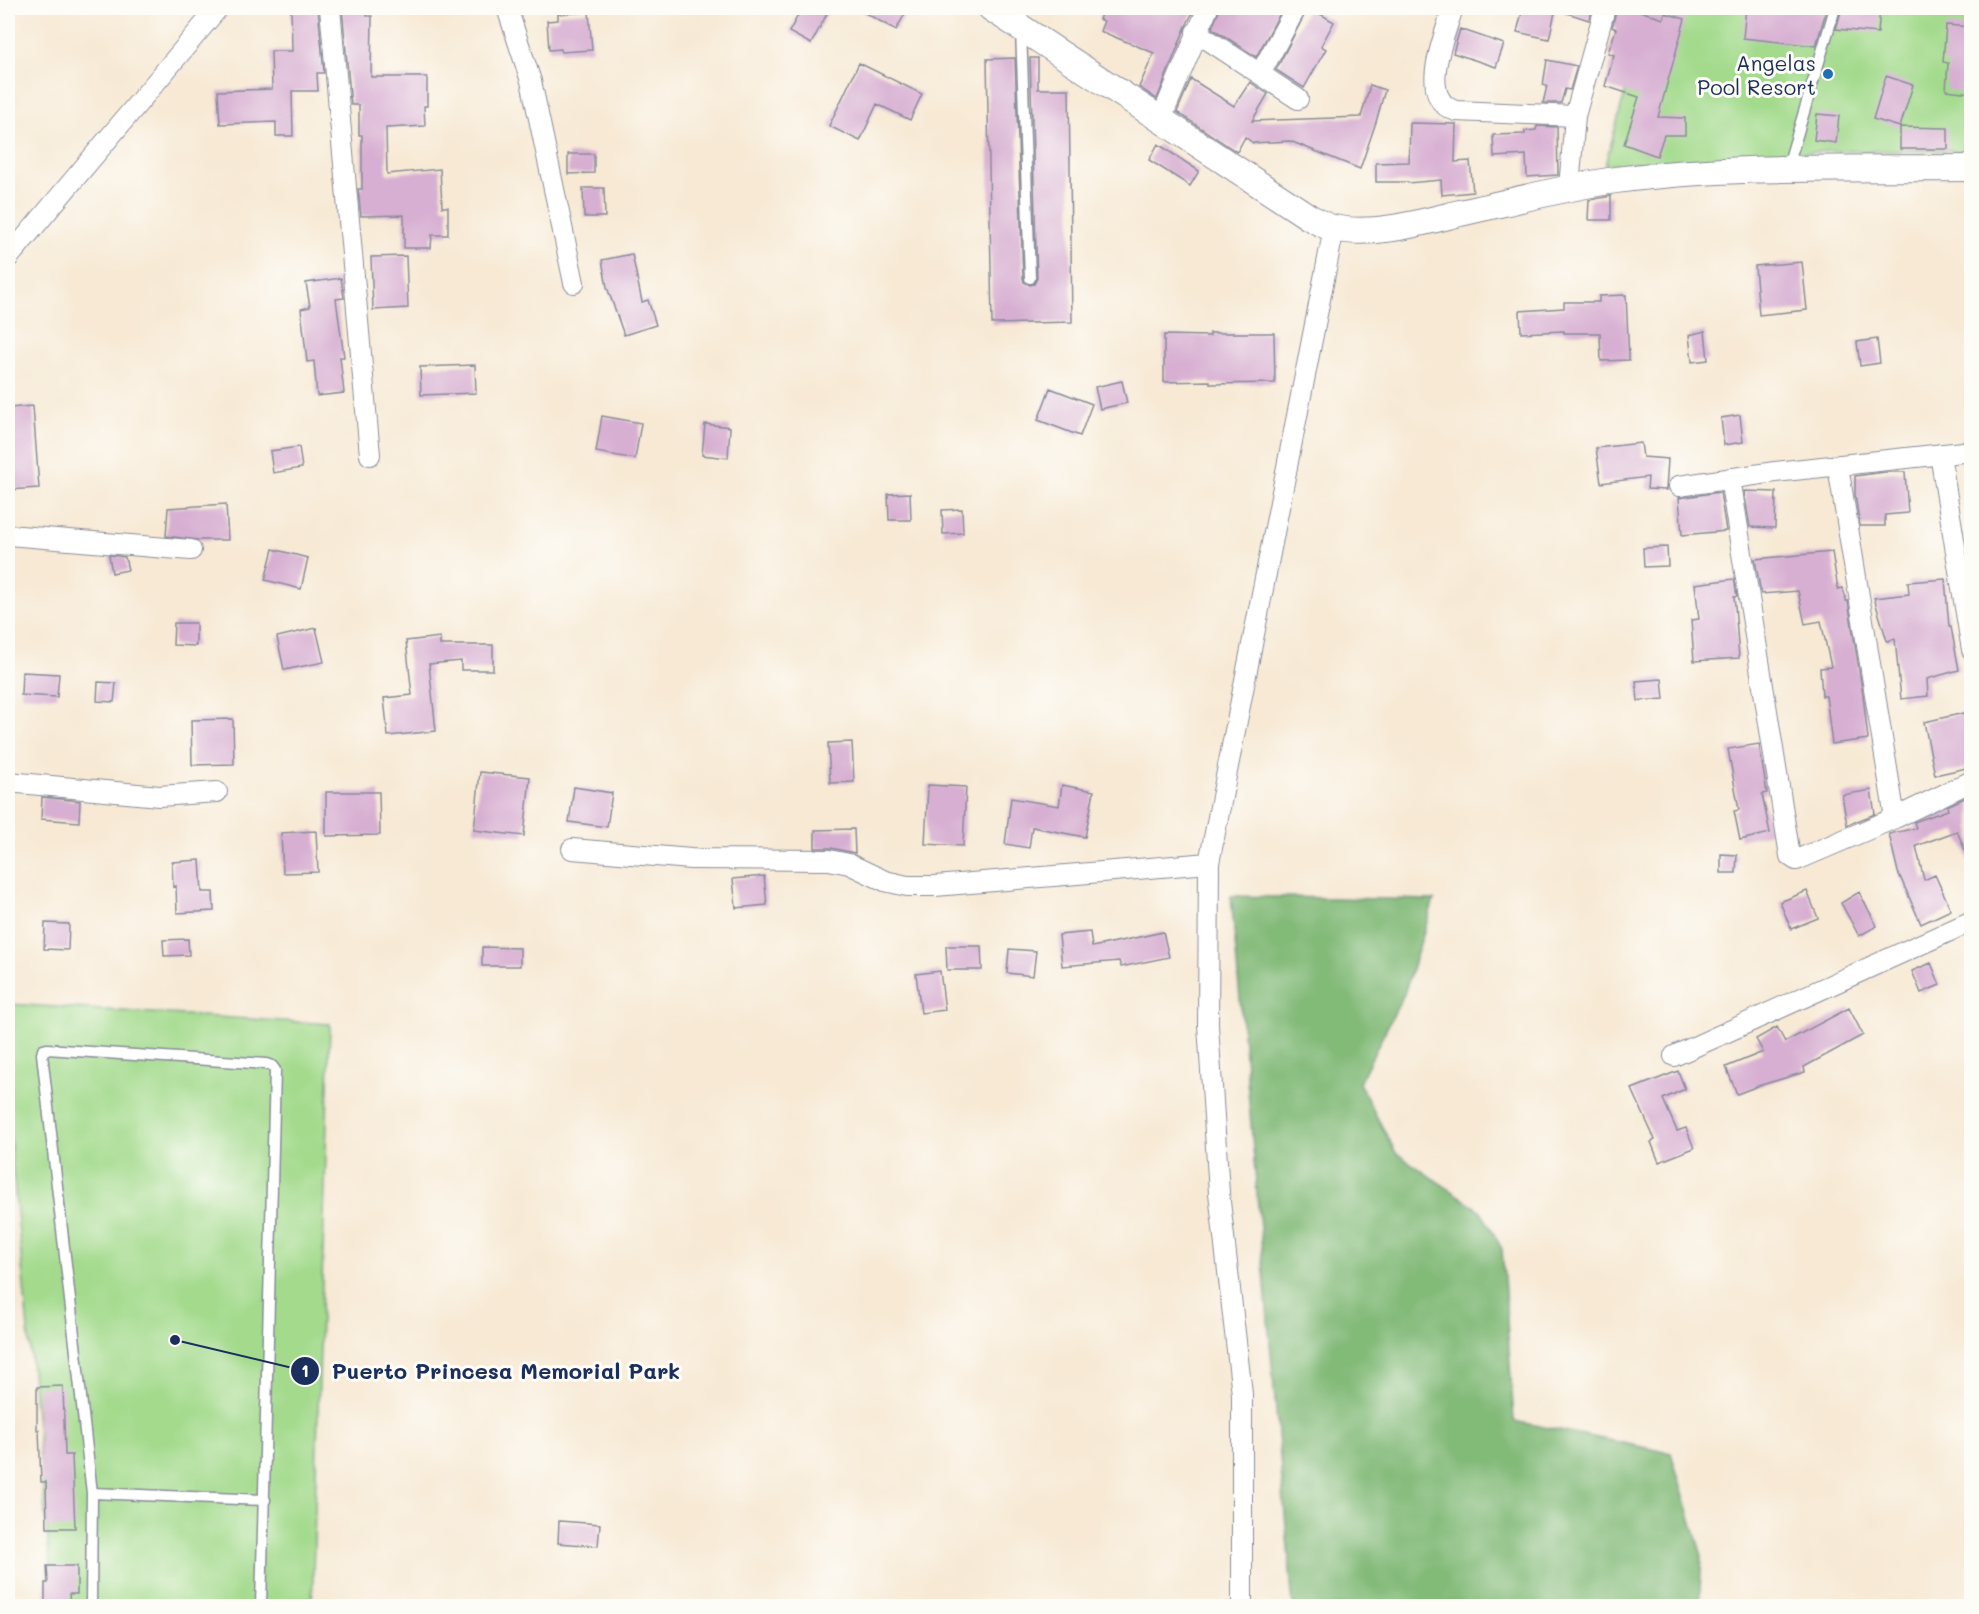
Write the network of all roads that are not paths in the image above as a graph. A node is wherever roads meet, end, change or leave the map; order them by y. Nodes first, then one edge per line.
1 (219, 8) edge
2 (330, 8) edge
3 (507, 8) edge
4 (991, 8) edge
5 (1208, 8) edge
6 (1296, 8) edge
7 (1453, 8) edge
8 (1605, 8) edge
9 (1835, 8) edge
10 (1021, 26) junction
11 (1196, 33) junction
12 (1260, 74) junction
13 (1298, 99) dead end
14 (1575, 116) junction
15 (1161, 118) junction
16 (1971, 168) edge
17 (1787, 170) junction
18 (1569, 188) junction
19 (1334, 228) junction
20 (8, 258) edge
21 (1030, 278) dead end
22 (574, 283) dead end
23 (1971, 451) edge
24 (1940, 454) junction
25 (370, 455) dead end
26 (1838, 466) junction
27 (1730, 478) junction
28 (1679, 486) dead end
29 (8, 535) edge
30 (191, 550) dead end
31 (1971, 650) edge
32 (1971, 781) edge
33 (8, 782) edge
34 (217, 792) dead end
35 (1895, 818) junction
36 (572, 849) dead end
37 (1209, 863) junction
38 (1971, 921) edge
39 (1674, 1056) dead end
40 (92, 1493) junction
41 (265, 1500) junction
42 (91, 1606) edge
43 (261, 1606) edge
44 (1242, 1606) edge

1 - 20 street
2 - 25 street
3 - 22 street
4 - 10 street
5 - 11 street
6 - 12 street
7 - 14 street
8 - 14 street
9 - 17 lane
10 - 15 street
10 - 21 lane
11 - 12 street
11 - 15 street
12 - 13 street
14 - 18 street
15 - 19 street
16 - 17 street
17 - 18 street
18 - 19 street
19 - 37 street
23 - 24 street
24 - 26 street
24 - 31 street
26 - 27 street
26 - 35 street
27 - 28 street
27 - 35 street
29 - 30 street
32 - 35 street
33 - 34 street
36 - 37 street
37 - 44 street
38 - 39 street
40 - 41 lane
40 - 41 lane
40 - 42 lane
41 - 43 lane

